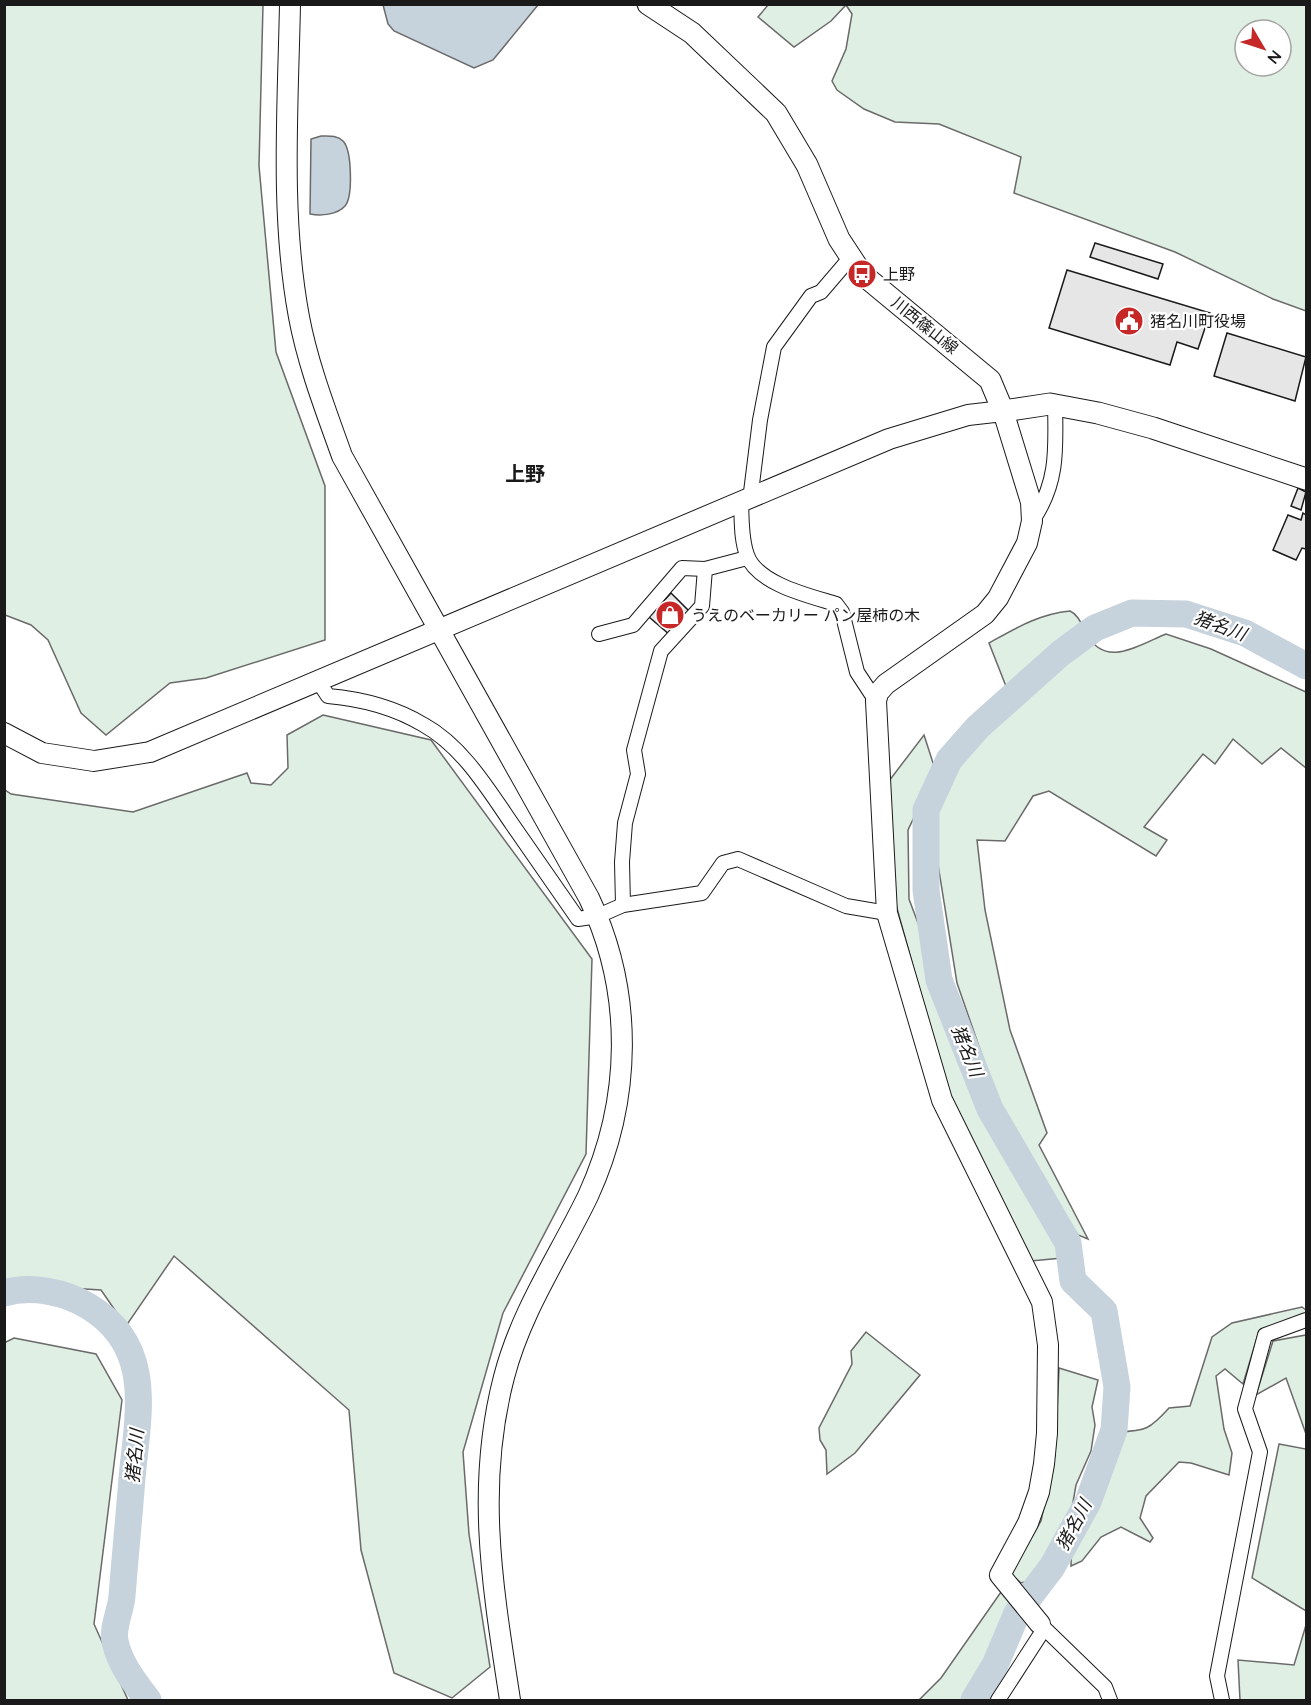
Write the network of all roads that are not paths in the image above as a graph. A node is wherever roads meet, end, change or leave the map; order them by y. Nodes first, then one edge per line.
1 (290, 4) edge
2 (648, 4) edge
3 (851, 257) junction
4 (1055, 405) junction
5 (1003, 411) junction
6 (1306, 479) edge
7 (745, 502) junction
8 (1032, 521) junction
9 (747, 558) junction
10 (705, 569) junction
11 (439, 630) junction
12 (599, 634) dead end
13 (318, 681) junction
14 (876, 701) junction
15 (4, 733) edge
16 (623, 905) junction
17 (887, 914) junction
18 (598, 916) junction
19 (1306, 1320) edge
20 (1042, 1627) junction
21 (510, 1699) edge
22 (998, 1701) edge
23 (1110, 1701) edge
24 (1222, 1701) edge

1 - 11 street
2 - 3 main road, 川西篠山線
3 - 5 main road, 川西篠山線
3 - 7 street
4 - 5 main road
4 - 6 main road
4 - 8 street
5 - 7 street
5 - 8 street
7 - 9 street
7 - 11 street
8 - 14 street
9 - 10 street
9 - 14 street
10 - 12 street
10 - 16 street
11 - 13 street
11 - 18 street
13 - 15 street
13 - 18 street
14 - 17 street
16 - 17 street
16 - 18 street
17 - 20 street
18 - 21 street
19 - 24 street
20 - 22 street
20 - 23 street

